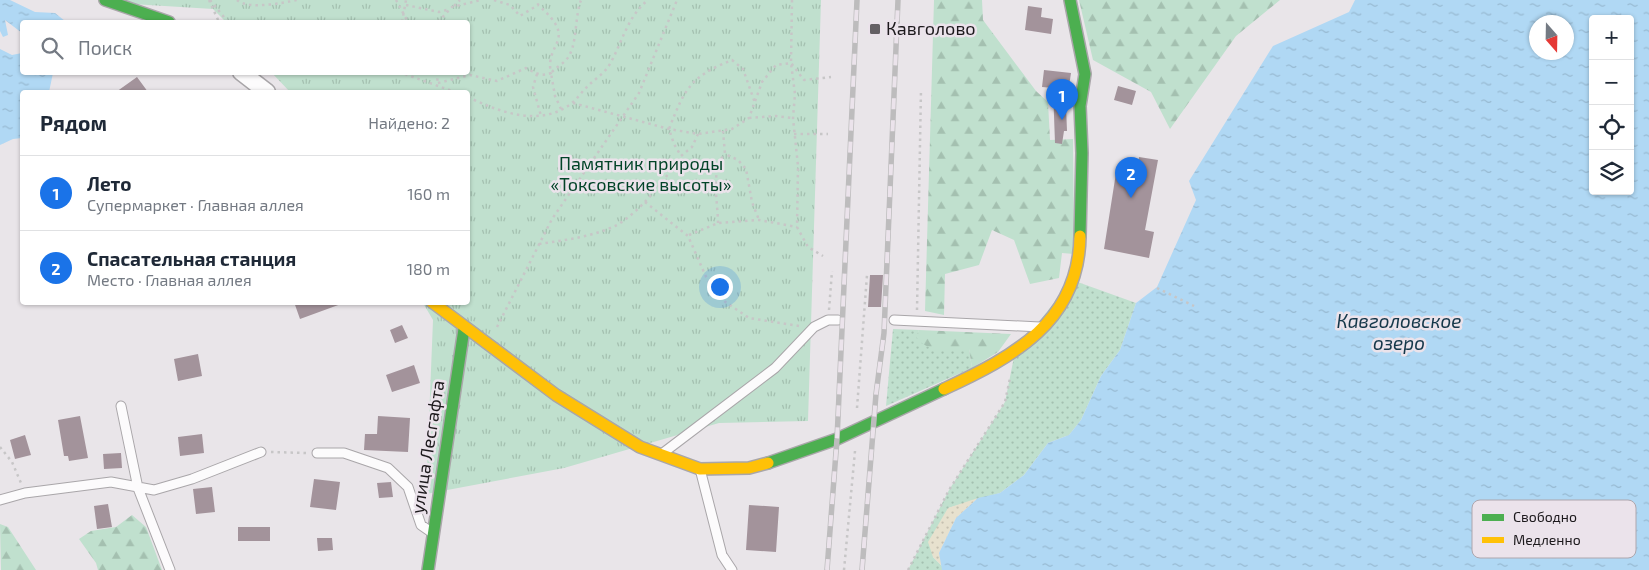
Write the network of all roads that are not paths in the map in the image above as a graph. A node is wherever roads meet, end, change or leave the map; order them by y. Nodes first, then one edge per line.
1 (105, 0) edge
2 (1070, 0) edge
3 (163, 20) edge
4 (245, 75) edge
5 (264, 90) edge
6 (436, 305) edge
7 (838, 320) dead end
8 (894, 320) dead end
9 (464, 328) junction
10 (1045, 328) junction
11 (121, 406) dead end
12 (261, 452) road end
13 (317, 454) road end
14 (659, 456) junction
15 (700, 469) junction
16 (138, 488) junction
17 (0, 500) edge
18 (433, 534) junction
19 (170, 570) edge
20 (428, 570) edge
21 (732, 570) edge

1 - 3 street
2 - 10 street
4 - 5 street
6 - 9 street
7 - 14 lane
8 - 10 lane
9 - 14 street
9 - 18 street, улица Лесгафта
10 - 15 street
11 - 16 lane
12 - 16 lane
13 - 18 lane
14 - 15 street
15 - 21 lane
16 - 17 lane
16 - 19 lane
18 - 20 street, улица Лесгафта

